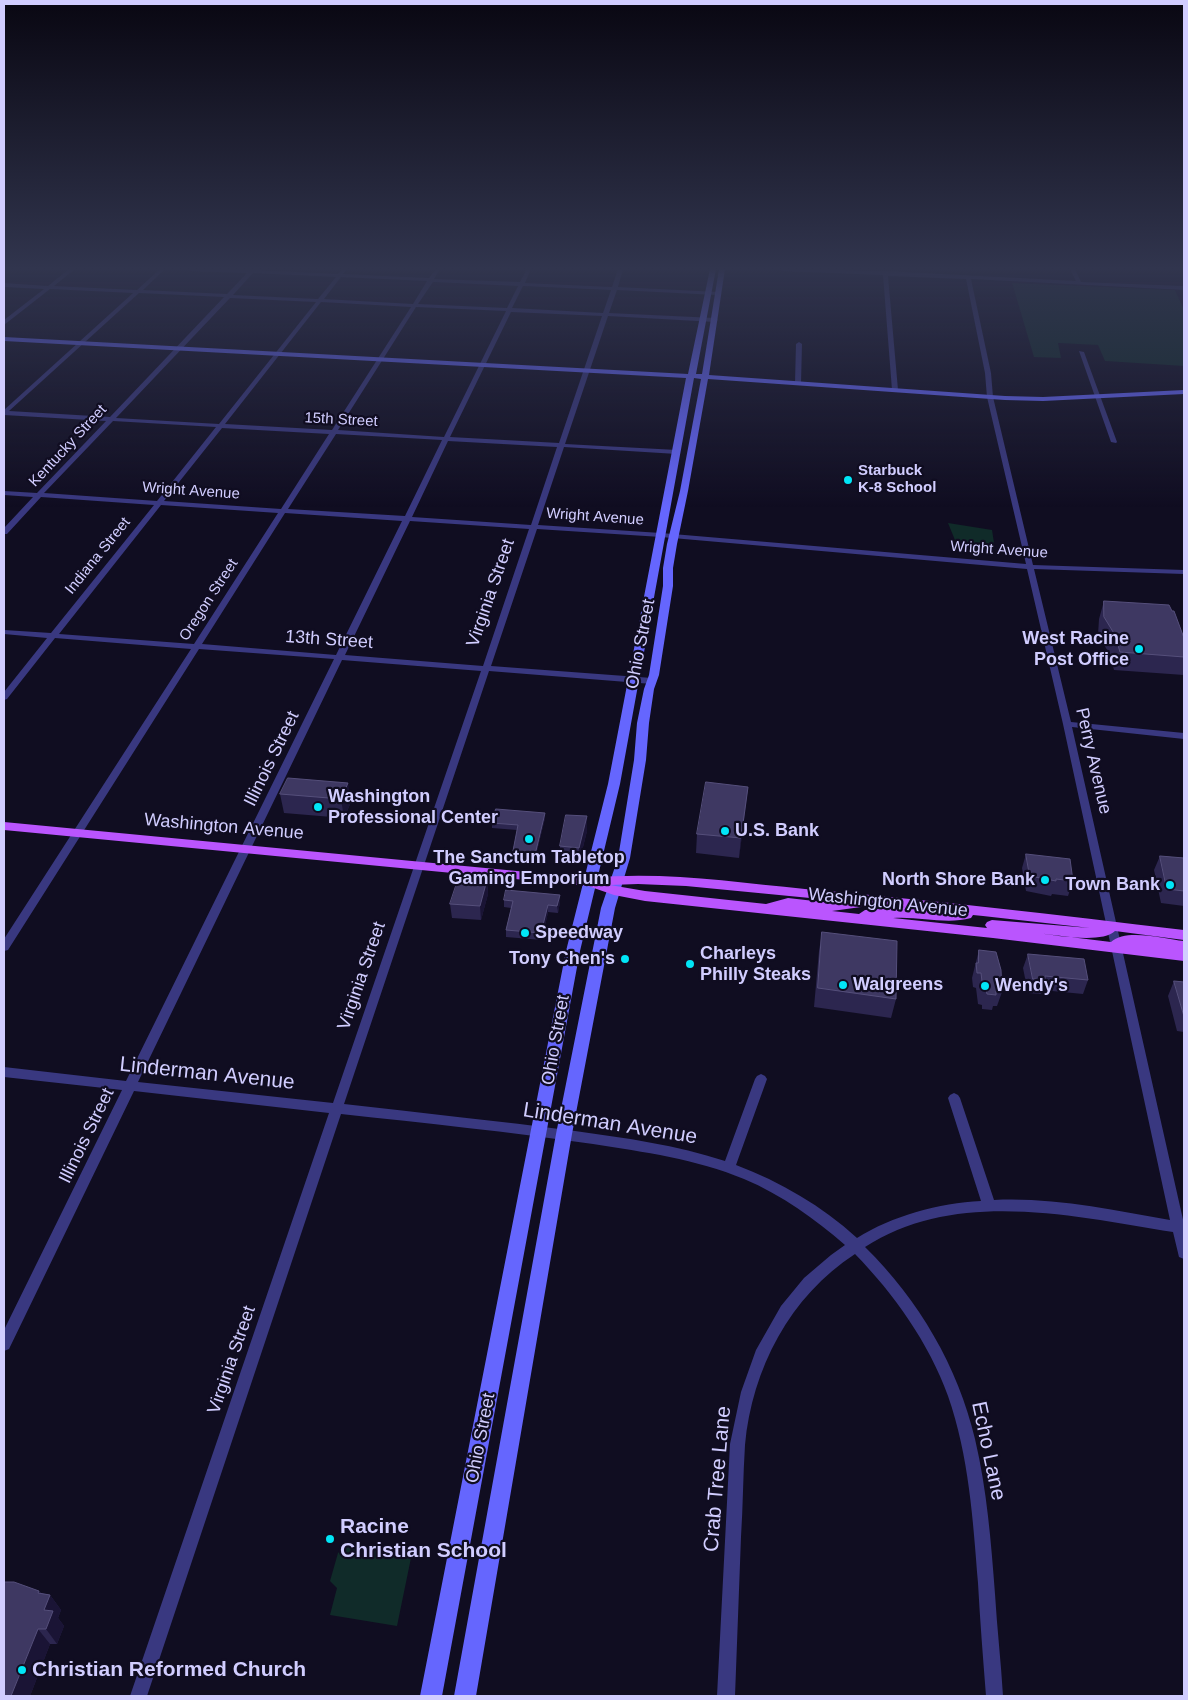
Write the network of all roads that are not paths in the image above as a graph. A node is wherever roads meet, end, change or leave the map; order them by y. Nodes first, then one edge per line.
1 (74, 348) edge
2 (178, 348) edge
3 (184, 348) edge
4 (281, 348) edge
5 (387, 348) edge
6 (490, 348) edge
7 (593, 348) edge
8 (696, 348) edge
9 (710, 348) edge
10 (799, 348) edge
11 (891, 348) edge
12 (983, 348) edge
13 (1081, 352) dead end
14 (277, 354) junction
15 (380, 359) junction
16 (482, 364) junction
17 (586, 370) junction
18 (691, 376) junction
19 (705, 376) junction
20 (798, 383) junction
21 (895, 390) junction
22 (1184, 392) edge
23 (1097, 396) junction
24 (990, 397) junction
25 (4, 413) edge
26 (111, 419) junction
27 (220, 425) junction
28 (333, 432) junction
29 (446, 438) junction
30 (1114, 442) dead end
31 (560, 445) junction
32 (677, 452) junction
33 (670, 486) junction
34 (684, 491) junction
35 (4, 492) edge
36 (39, 495) junction
37 (158, 502) junction
38 (283, 510) junction
39 (407, 518) junction
40 (533, 526) junction
41 (4, 532) edge
42 (661, 535) junction
43 (675, 536) junction
44 (1030, 567) junction
45 (1184, 572) edge
46 (4, 632) edge
47 (52, 636) junction
48 (196, 646) junction
49 (339, 657) junction
50 (485, 668) junction
51 (635, 679) junction
52 (652, 680) junction
53 (4, 697) edge
54 (1066, 724) junction
55 (1184, 736) edge
56 (4, 826) edge
57 (76, 832) junction
58 (246, 848) junction
59 (419, 866) junction
60 (590, 882) junction
61 (616, 885) junction
62 (879, 901) junction
63 (966, 909) junction
64 (766, 910) junction
65 (840, 918) junction
66 (1112, 926) junction
67 (960, 929) junction
68 (1184, 935) edge
69 (1116, 946) junction
70 (1184, 946) edge
71 (4, 947) edge
72 (1184, 956) edge
73 (4, 1072) edge
74 (761, 1079) dead end
75 (130, 1086) junction
76 (954, 1098) dead end
77 (337, 1109) junction
78 (540, 1131) junction
79 (564, 1134) junction
80 (729, 1167) junction
81 (990, 1206) junction
82 (1178, 1227) junction
83 (855, 1246) junction
84 (1184, 1253) edge
85 (4, 1344) edge
86 (138, 1696) edge
87 (431, 1696) edge
88 (465, 1696) edge
89 (726, 1696) edge
90 (995, 1696) edge

1 - 25 street
2 - 26 street, Kentucky Street
3 - 14 street
4 - 14 street, Indiana Street
5 - 15 street, Oregon Street
6 - 16 street, Illinois Street
7 - 17 street, Virginia Street
8 - 18 street, Ohio Street
9 - 19 street, Ohio Street
10 - 20 street
11 - 21 street
12 - 24 street, Perry Avenue
13 - 23 street
14 - 15 street
14 - 27 street, Indiana Street
15 - 16 street
15 - 28 street, Oregon Street
16 - 17 street
16 - 29 street, Illinois Street
17 - 18 street
17 - 31 street, Virginia Street
18 - 19 street
18 - 32 street, Ohio Street
19 - 20 street
19 - 34 street, Ohio Street
20 - 21 street
21 - 24 street
22 - 23 street
23 - 24 street
23 - 30 street
24 - 44 street, Perry Avenue
25 - 26 street, 15th Street
26 - 27 street, 15th Street
26 - 36 street, Kentucky Street
27 - 28 street, 15th Street
27 - 37 street, Indiana Street
28 - 29 street, 15th Street
28 - 38 street, Oregon Street
29 - 31 street, 15th Street
29 - 39 street, Illinois Street
31 - 32 street, 15th Street
31 - 40 street, Virginia Street
32 - 33 street, Ohio Street
33 - 34 street
33 - 42 street, Ohio Street
34 - 43 street, Ohio Street
35 - 36 street, Wright Avenue
36 - 37 street, Wright Avenue
36 - 41 street, Kentucky Street
37 - 38 street, Wright Avenue
37 - 47 street, Indiana Street
38 - 39 street, Wright Avenue
38 - 48 street, Oregon Street
39 - 40 street, Wright Avenue
39 - 49 street, Illinois Street
40 - 42 street, Wright Avenue
40 - 50 street, Virginia Street
42 - 43 street, Wright Avenue
42 - 51 street, Ohio Street
43 - 44 street, Wright Avenue
43 - 52 street, Ohio Street
44 - 45 street, Wright Avenue
44 - 54 street, Perry Avenue
46 - 47 street, 13th Street
47 - 48 street, 13th Street
47 - 53 street, Indiana Street
48 - 49 street, 13th Street
48 - 57 street, Oregon Street
49 - 50 street, 13th Street
49 - 58 street, Illinois Street
50 - 51 street, 13th Street
50 - 59 street, Virginia Street
51 - 52 street, 13th Street
51 - 60 street, Ohio Street
52 - 61 street, Ohio Street
54 - 55 street
54 - 66 street, Perry Avenue
56 - 57 main road, Washington Avenue
57 - 58 main road, Washington Avenue
57 - 71 street, Oregon Street
58 - 59 main road, Washington Avenue
58 - 75 street, Illinois Street
59 - 60 main road, Washington Avenue
59 - 77 street, Virginia Street
60 - 61 main road, Washington Avenue
60 - 78 street, Ohio Street
61 - 62 main road, Washington Avenue
61 - 64 main road, Washington Avenue
61 - 79 street, Ohio Street
62 - 63 main road, Washington Avenue
62 - 64 main road
63 - 65 main road
63 - 66 main road, Washington Avenue
64 - 65 main road, Washington Avenue
65 - 67 main road, Washington Avenue
66 - 67 main road
66 - 68 main road, Washington Avenue
66 - 69 street, Perry Avenue
67 - 69 main road, Washington Avenue
69 - 70 main road
69 - 72 main road, Washington Avenue
69 - 82 street, Perry Avenue
73 - 75 street, Linderman Avenue
74 - 80 street
75 - 77 street, Linderman Avenue
75 - 85 street, Illinois Street
76 - 81 street
77 - 78 street, Linderman Avenue
77 - 86 street, Virginia Street
78 - 79 street, Linderman Avenue
78 - 87 street, Ohio Street
79 - 80 street, Linderman Avenue
79 - 88 street, Ohio Street
80 - 83 street, Linderman Avenue
81 - 82 street
81 - 83 street
82 - 84 street, Perry Avenue
83 - 89 street, Crab Tree Lane
83 - 90 street, Echo Lane

